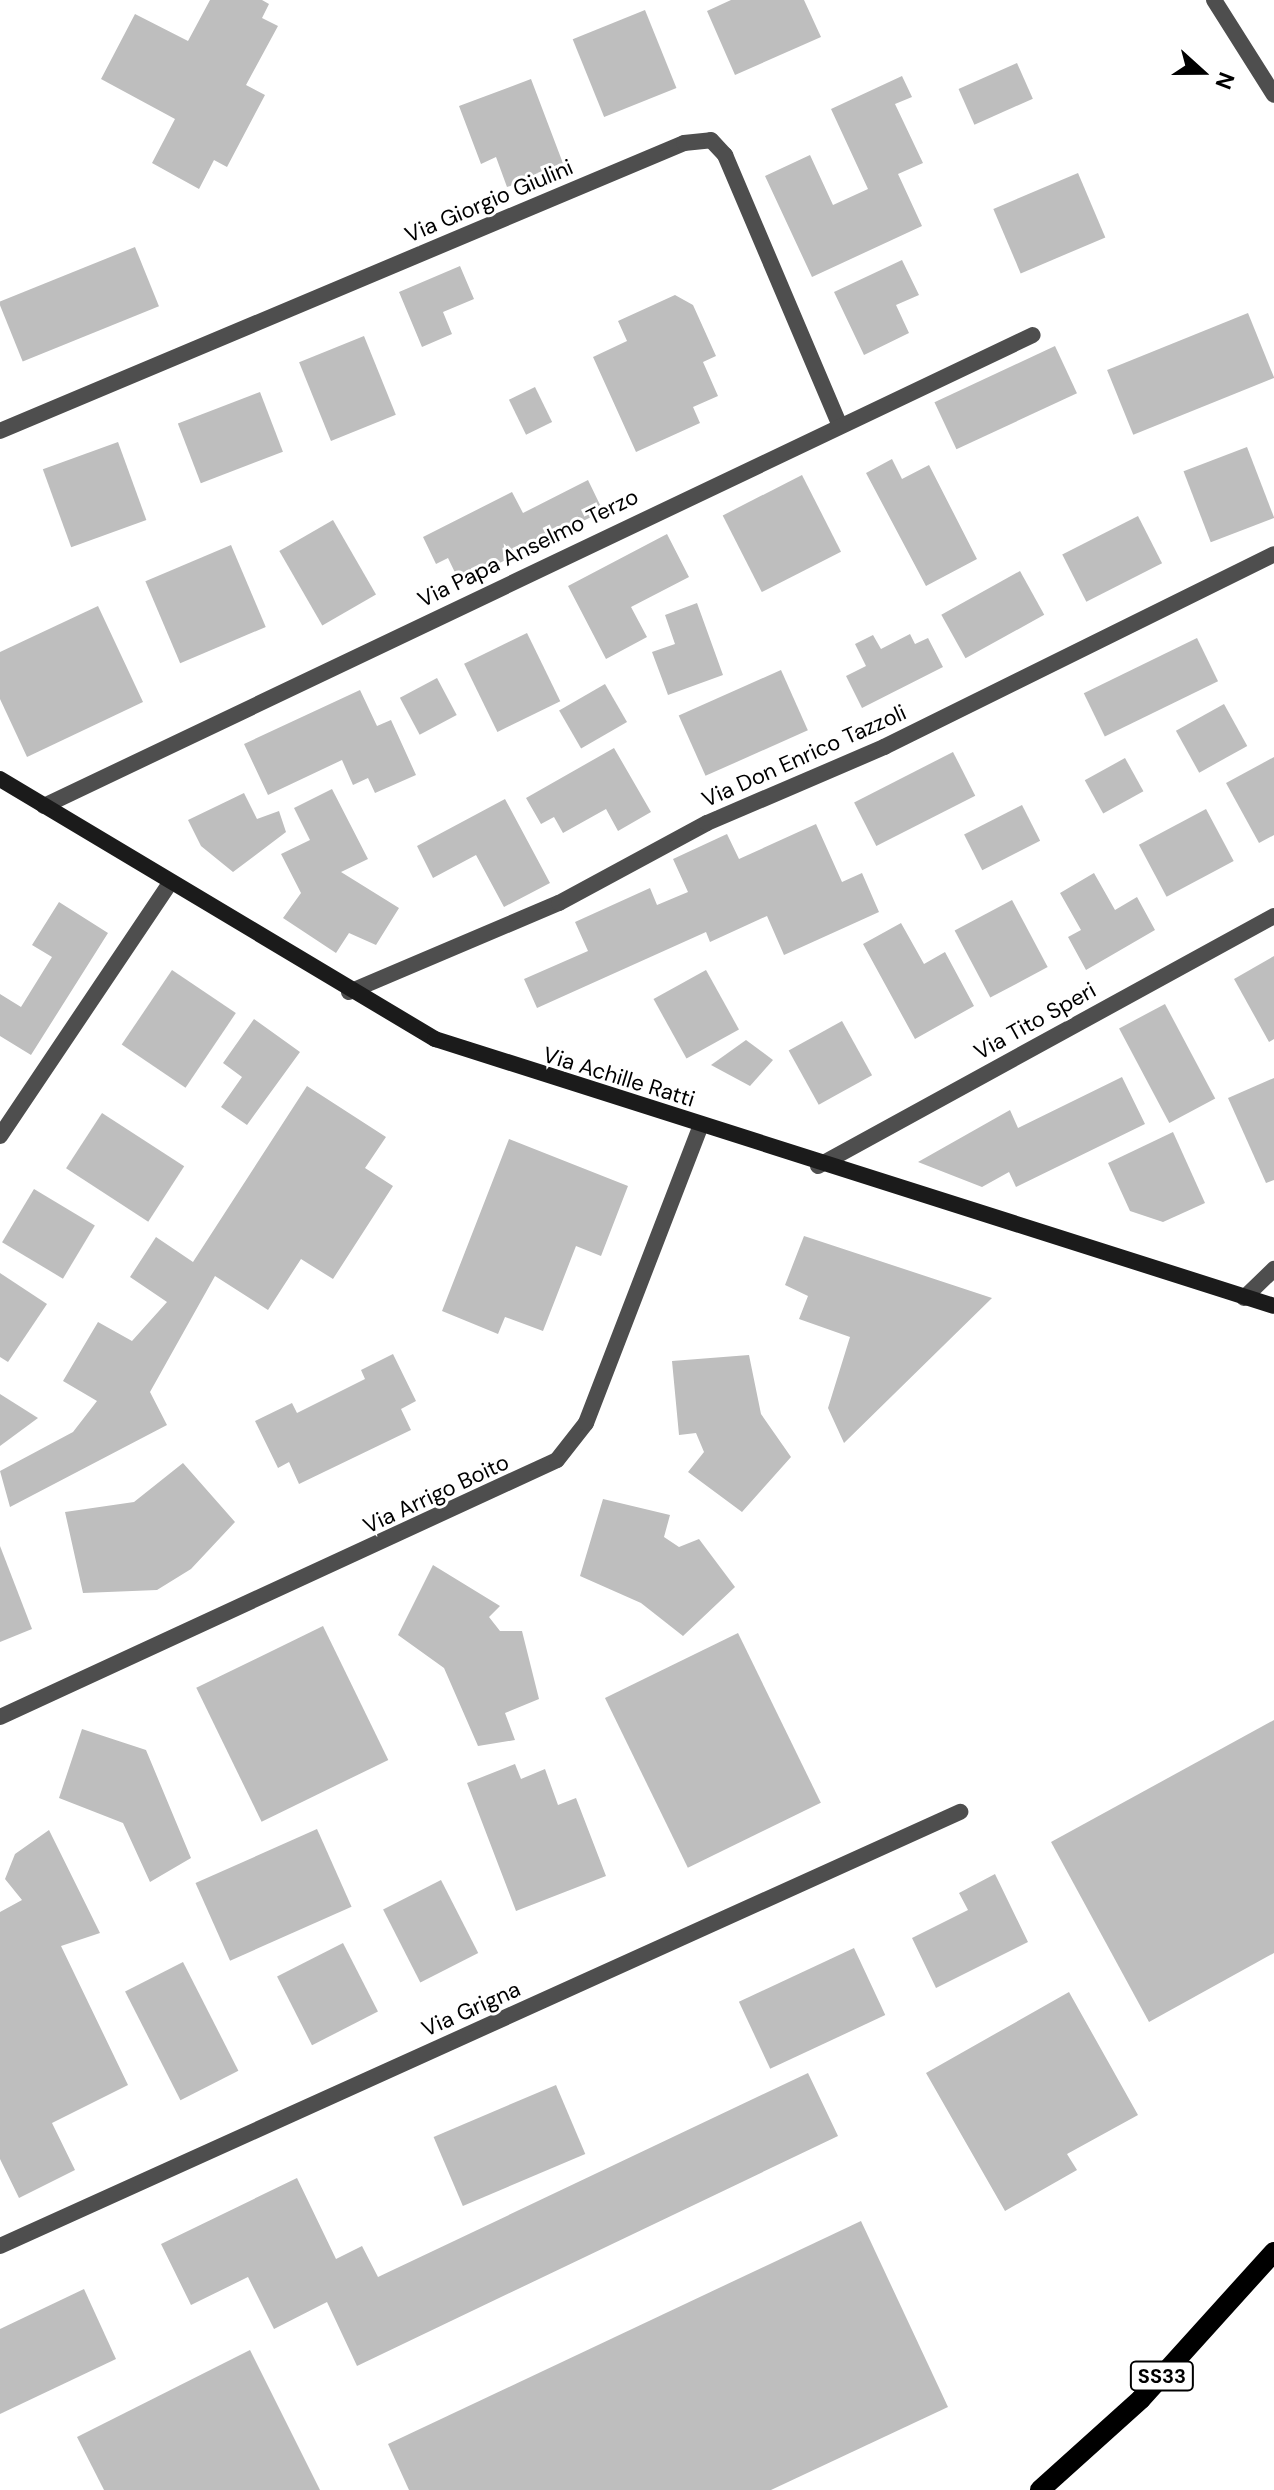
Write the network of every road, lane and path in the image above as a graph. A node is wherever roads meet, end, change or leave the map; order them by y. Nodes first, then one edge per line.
1 (1214, 0) edge
2 (1274, 95) edge
3 (1033, 335) dead end
4 (839, 423) junction
5 (0, 431) edge
6 (1274, 554) edge
7 (0, 779) edge
8 (44, 806) junction
9 (170, 883) junction
10 (1274, 916) edge
11 (349, 992) junction
12 (701, 1125) junction
13 (0, 1136) edge
14 (818, 1166) junction
15 (1274, 1269) edge
16 (1244, 1298) junction
17 (1274, 1306) edge
18 (0, 1717) edge
19 (960, 1812) dead end
20 (0, 2246) edge
21 (1274, 2252) edge
22 (1040, 2490) edge

1 - 2 street
3 - 4 street, Via Papa Anselmo Terzo
4 - 5 street, Via Giorgio Giulini
4 - 8 street, Via Papa Anselmo Terzo
6 - 11 street, Via Don Enrico Tazzoli
7 - 8 street, Via Achille Ratti
8 - 9 street, Via Achille Ratti
9 - 11 street, Via Achille Ratti
9 - 13 street
10 - 14 street, Via Tito Speri
11 - 12 street, Via Achille Ratti
12 - 14 street, Via Achille Ratti
12 - 18 street, Via Arrigo Boito
14 - 16 street, Via Achille Ratti
15 - 16 street
16 - 17 street, Via Achille Ratti
19 - 20 street, Via Grigna
21 - 22 main road, SS33

